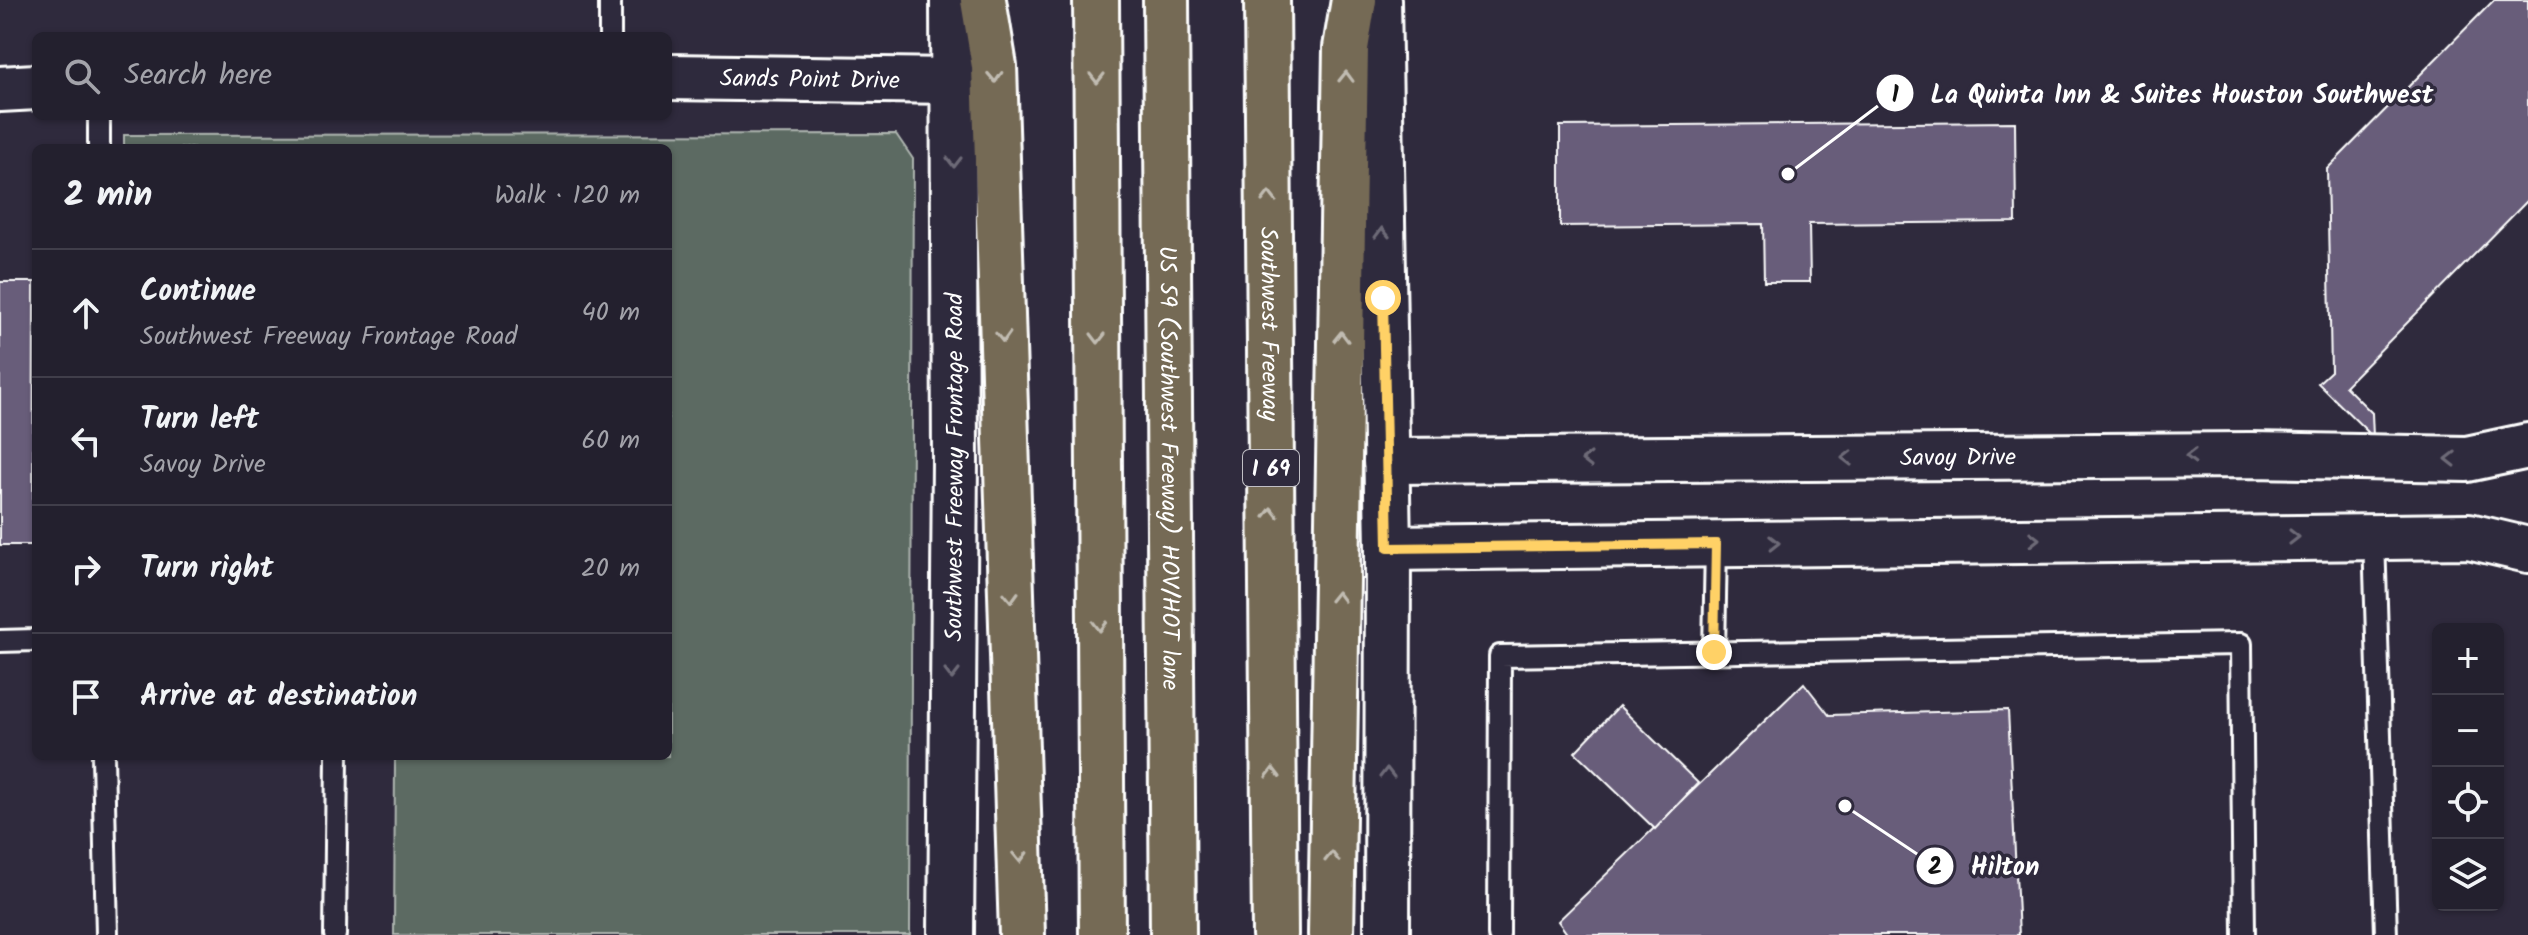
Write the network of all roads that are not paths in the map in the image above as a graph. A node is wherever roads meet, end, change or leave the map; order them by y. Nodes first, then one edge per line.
1 (610, 0) edge
2 (953, 0) edge
3 (983, 0) edge
4 (1096, 0) edge
5 (1166, 0) edge
6 (1267, 0) edge
7 (1354, 0) edge
8 (1378, 0) edge
9 (610, 32) edge
10 (672, 77) edge
11 (954, 81) junction
12 (32, 87) edge
13 (0, 89) edge
14 (99, 120) edge
15 (99, 144) edge
16 (2528, 446) edge
17 (1386, 461) junction
18 (2374, 537) junction
19 (1716, 544) junction
20 (1388, 548) junction
21 (2528, 550) edge
22 (32, 640) edge
23 (0, 641) edge
24 (1714, 652) junction
25 (103, 760) edge
26 (337, 760) edge
27 (107, 935) edge
28 (335, 935) edge
29 (951, 935) edge
30 (1022, 935) edge
31 (1102, 935) edge
32 (1173, 935) edge
33 (1275, 935) edge
34 (1331, 935) edge
35 (1387, 935) edge
36 (1499, 935) edge
37 (2244, 935) edge
38 (2386, 935) edge

1 - 9 lane
2 - 11 street, Southwest Freeway Frontage Road
3 -> 30 highway
4 -> 31 highway
5 - 32 highway, US 59 (Southwest Freeway) HOV/HOT lane
33 -> 6 highway, Southwest Freeway / I 69
34 -> 7 highway
17 -> 8 street
10 - 11 street, Sands Point Drive
11 -> 29 street, Southwest Freeway Frontage Road
12 - 13 street
14 - 15 lane
16 -> 17 street, Savoy Drive
17 - 20 street
19 -> 18 street
18 - 21 street
18 - 38 lane
19 - 20 street
19 - 24 lane
35 -> 20 street
22 - 23 lane
24 - 36 lane
24 - 37 lane
25 - 27 lane
26 - 28 lane

